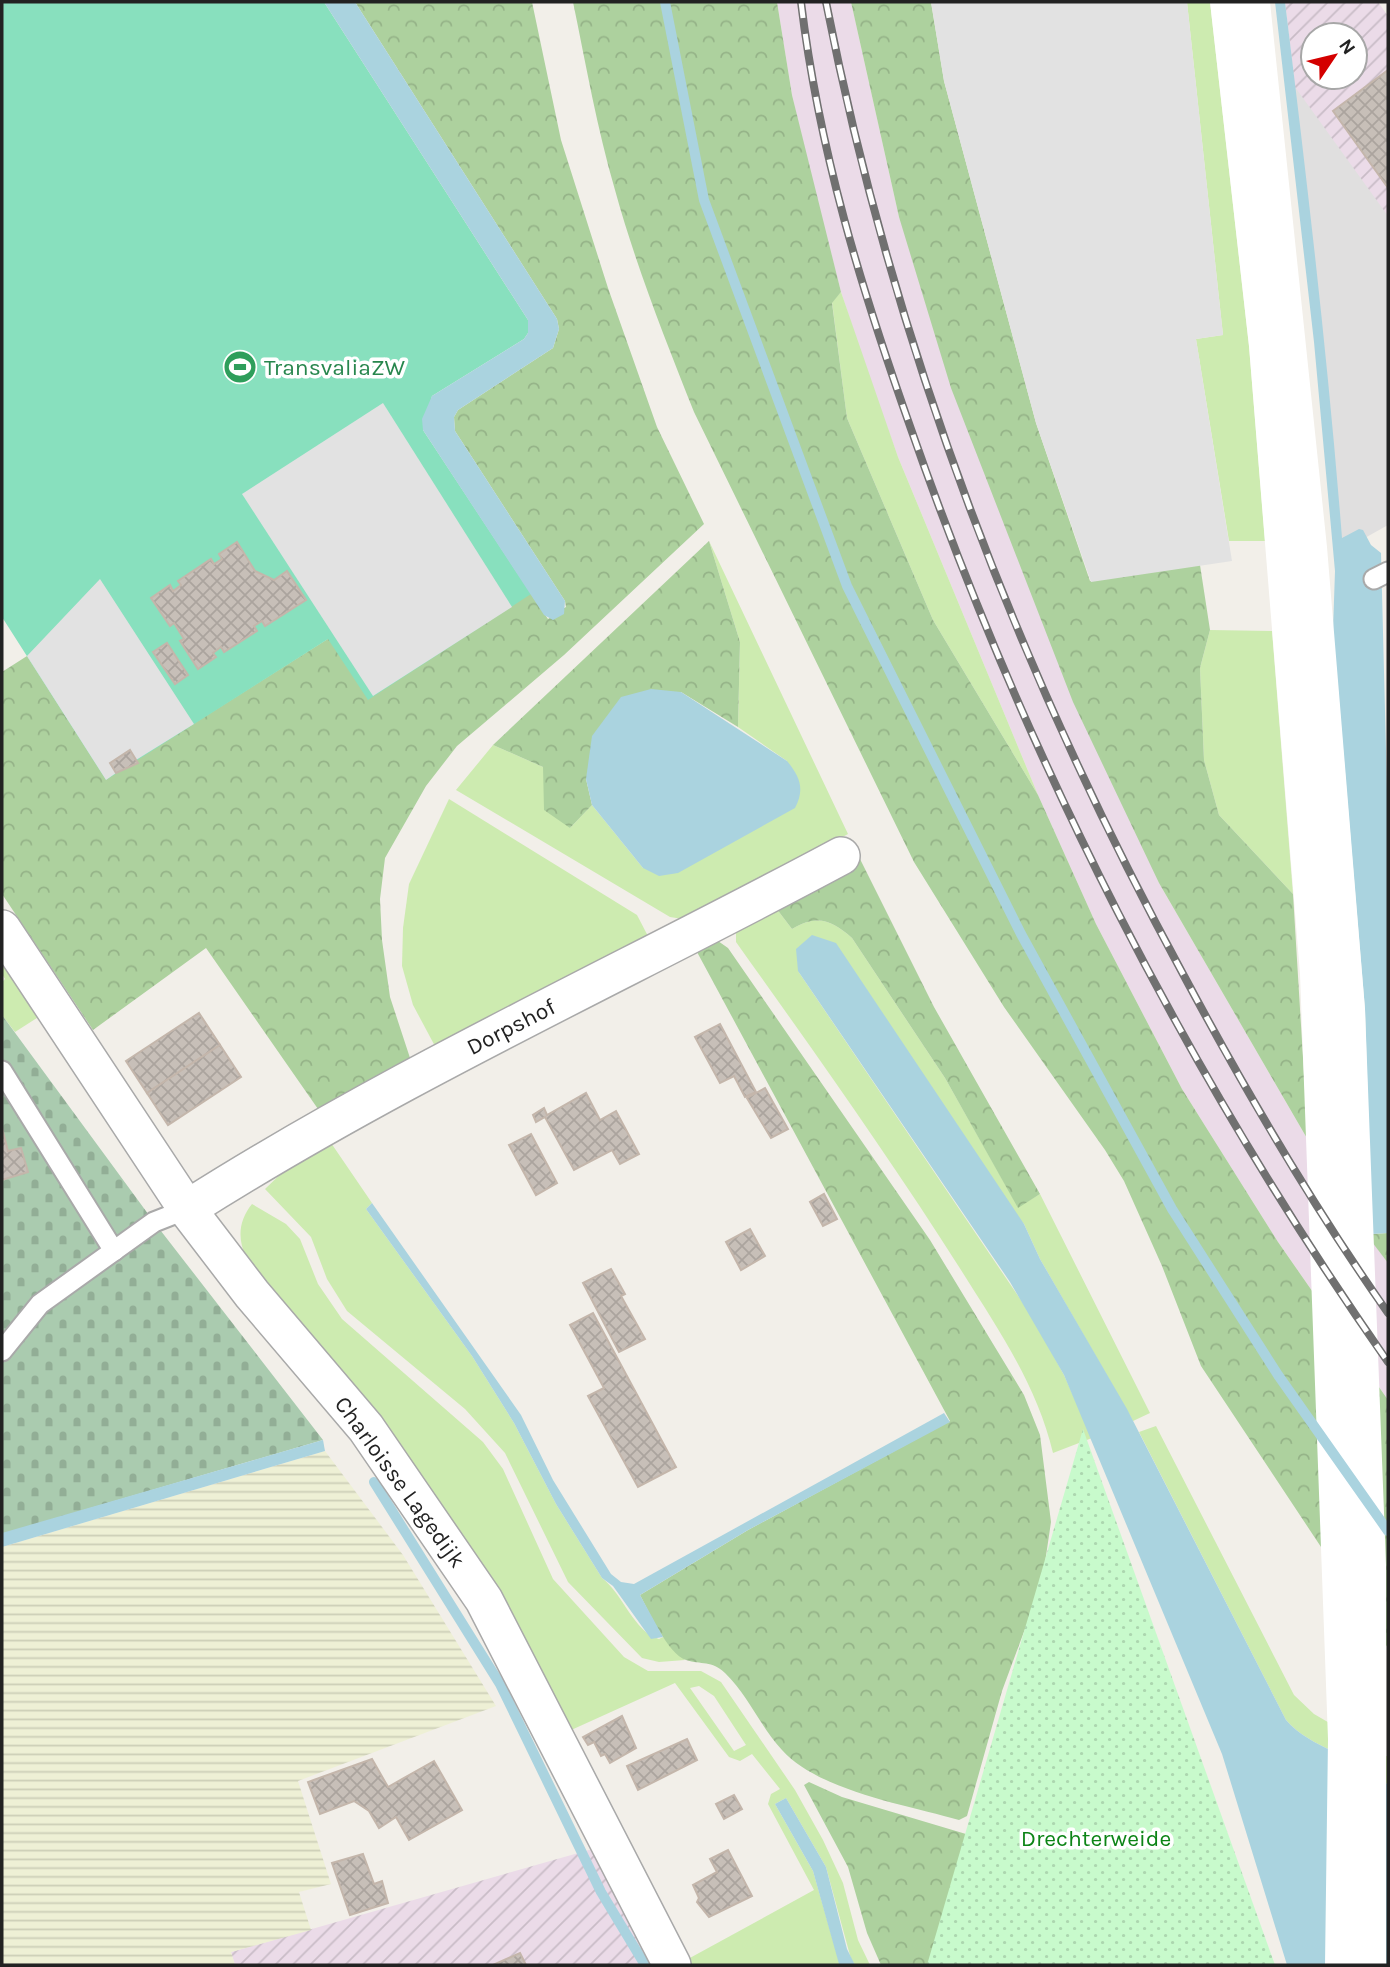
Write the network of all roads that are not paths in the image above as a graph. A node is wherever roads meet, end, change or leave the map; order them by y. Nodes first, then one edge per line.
1 (841, 856) dead end
2 (2, 929) edge
3 (2, 1071) edge
4 (187, 1209) junction
5 (114, 1251) junction
6 (2, 1350) edge
7 (672, 1965) edge

1 - 4 street, Dorpshof
2 - 4 street, Charloisse Lagedijk
3 - 5 lane
4 - 5 lane
4 - 7 street, Charloisse Lagedijk
5 - 6 lane

